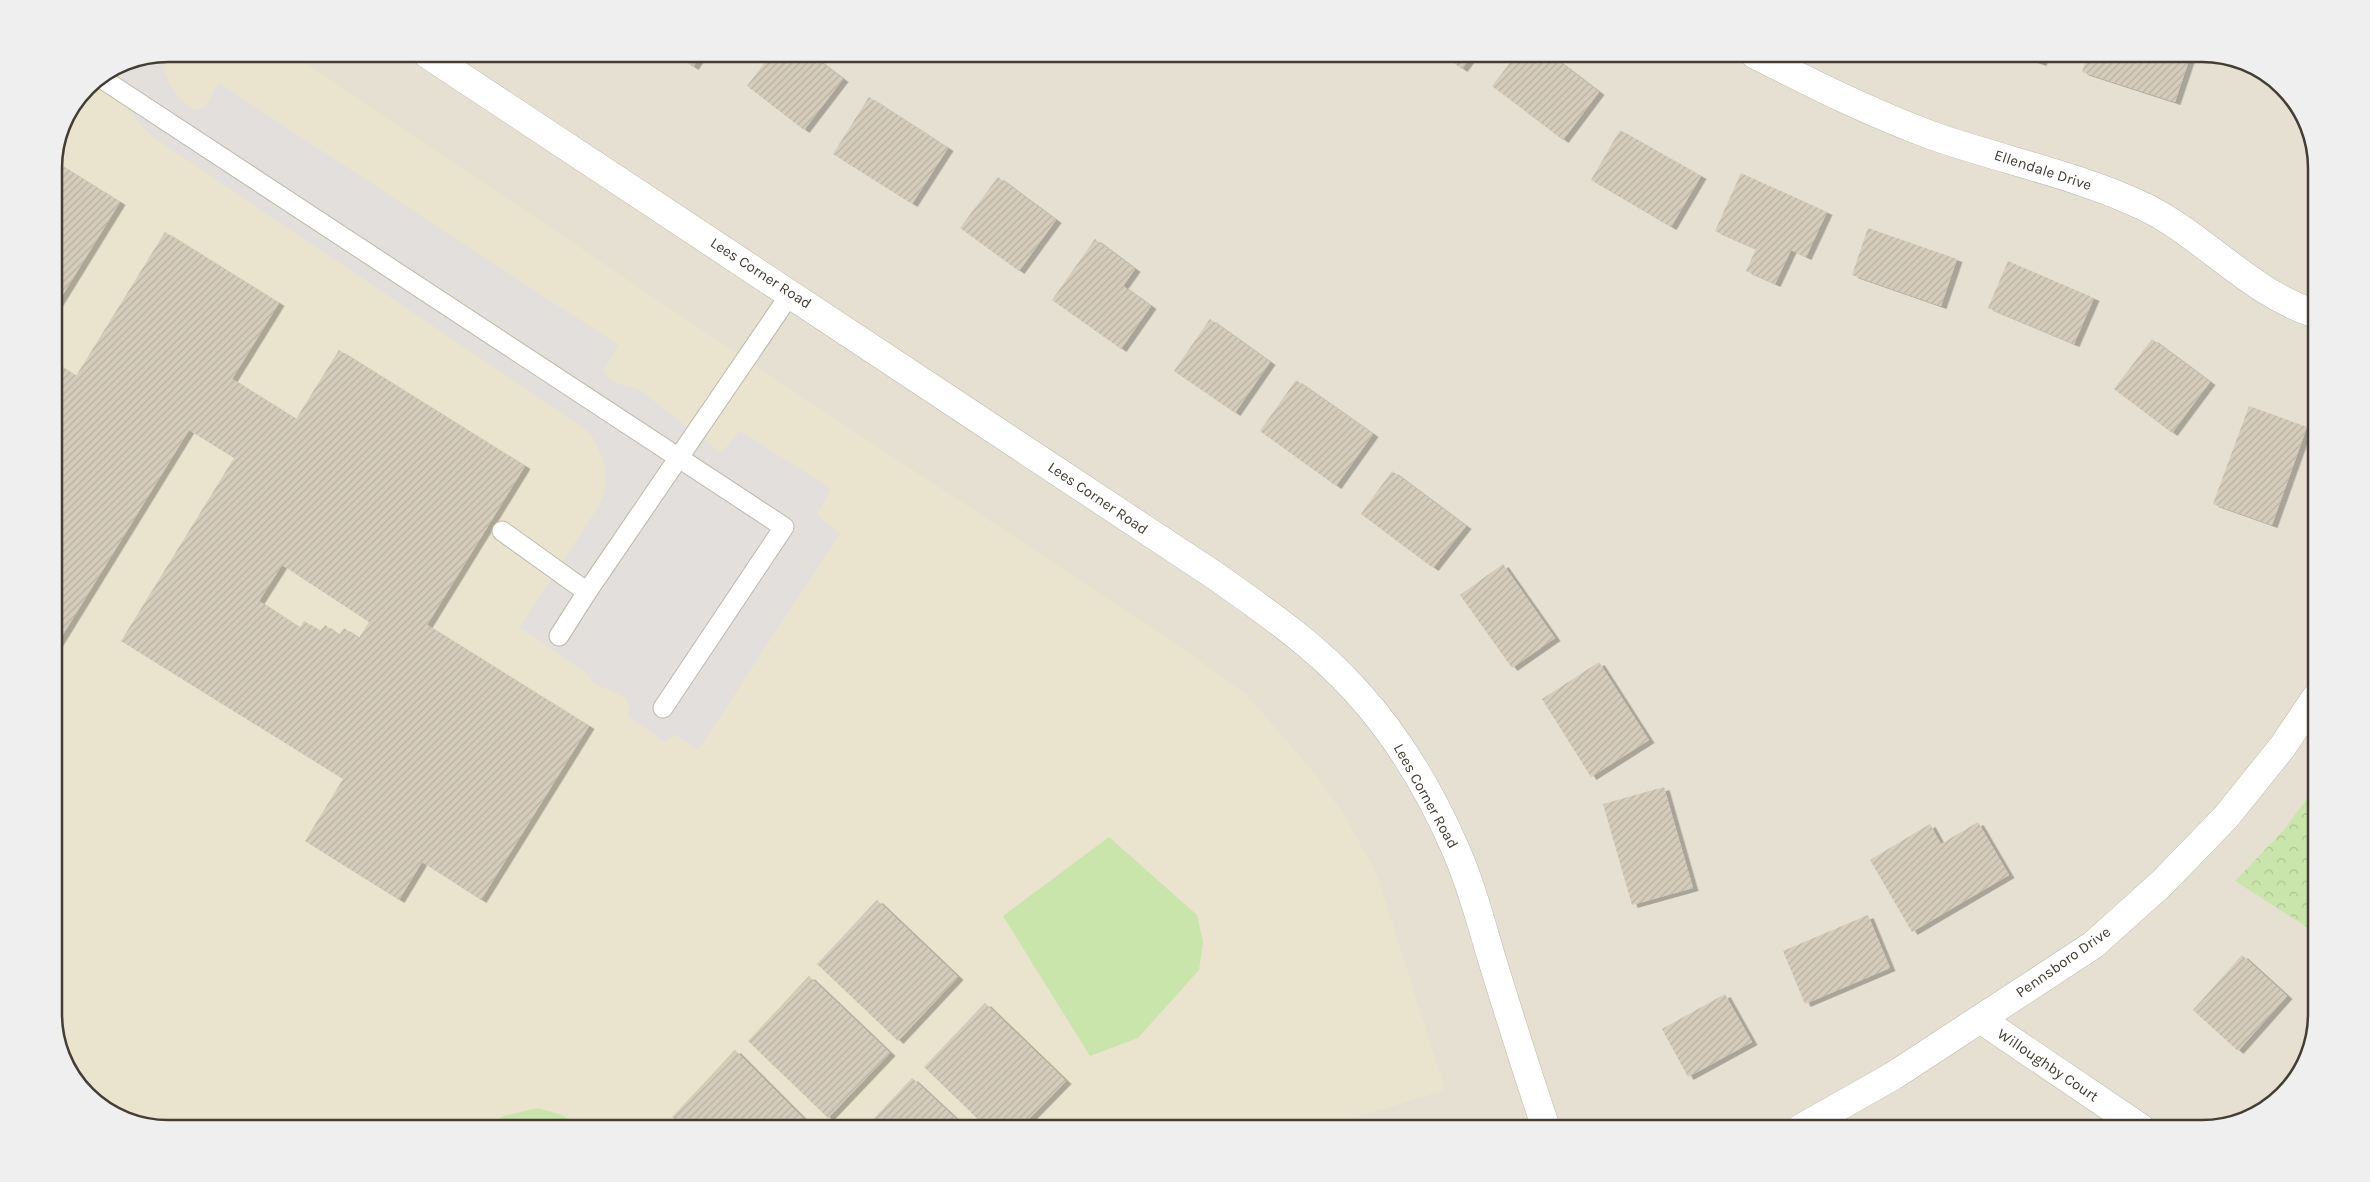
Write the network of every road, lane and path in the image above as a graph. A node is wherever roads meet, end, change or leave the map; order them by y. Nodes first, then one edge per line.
1 (439, 62) edge
2 (1769, 62) edge
3 (107, 82) edge
4 (791, 293) junction
5 (2307, 310) edge
6 (679, 459) junction
7 (502, 531) dead end
8 (587, 592) junction
9 (559, 636) dead end
10 (663, 708) dead end
11 (2308, 709) edge
12 (1980, 1019) junction
13 (1543, 1120) edge
14 (1815, 1120) edge
15 (2129, 1120) edge

1 - 4 street, Lees Corner Road
2 - 5 street, Ellendale Drive
3 - 6 lane
4 - 6 lane
4 - 13 street, Lees Corner Road
6 - 8 lane
6 - 10 lane
7 - 8 lane
8 - 9 lane
11 - 12 street, Pennsboro Drive
12 - 14 street, Pennsboro Drive
12 - 15 street, Willoughby Court

